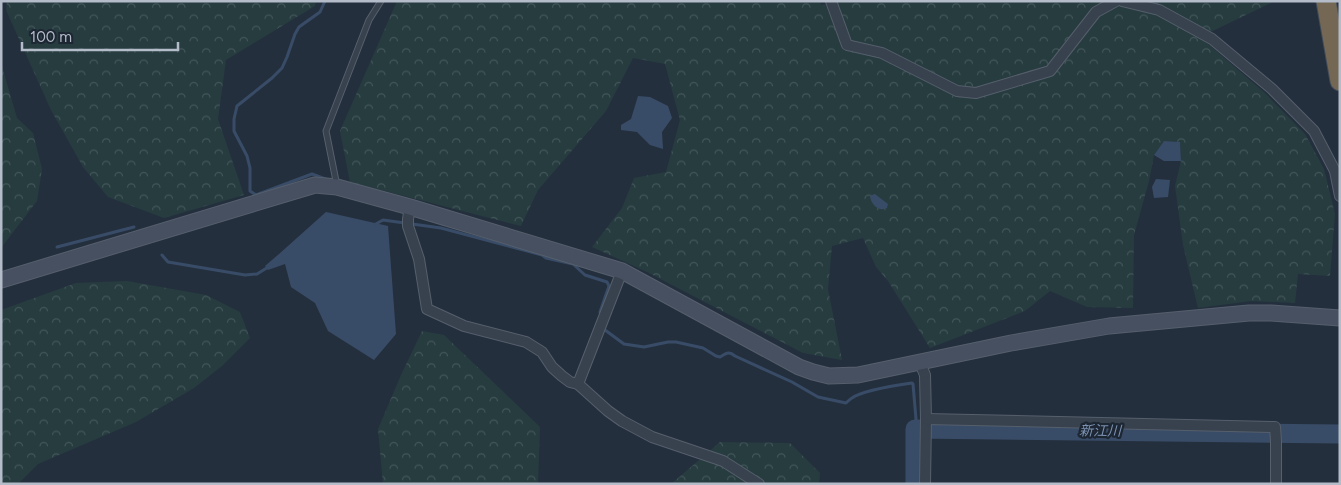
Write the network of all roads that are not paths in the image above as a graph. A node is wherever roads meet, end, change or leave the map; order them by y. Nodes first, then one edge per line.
1 (381, 1) edge
2 (831, 1) edge
3 (1116, 1) edge
4 (1122, 1) edge
5 (1326, 1) edge
6 (1340, 81) edge
7 (337, 186) junction
8 (1340, 196) edge
9 (410, 207) junction
10 (622, 271) junction
11 (1, 280) edge
12 (1340, 318) edge
13 (920, 363) junction
14 (578, 384) junction
15 (926, 420) junction
16 (759, 484) edge
17 (925, 484) edge
18 (1276, 484) edge

1 - 7 lane
2 - 3 street
4 - 8 street
5 - 6 highway
7 - 9 street
7 - 11 street
9 - 10 street
9 - 14 street
10 - 13 street
10 - 14 street
12 - 13 street
13 - 15 street
14 - 16 street
15 - 17 street
15 - 18 street

